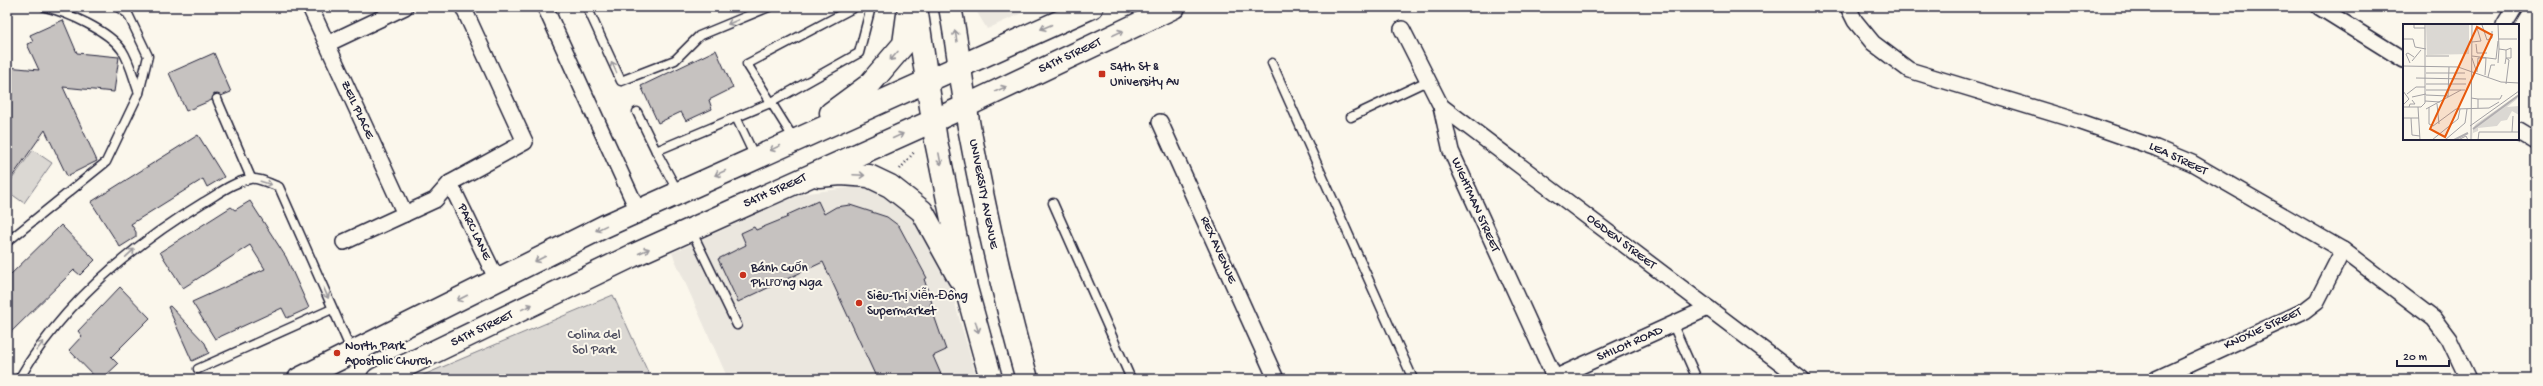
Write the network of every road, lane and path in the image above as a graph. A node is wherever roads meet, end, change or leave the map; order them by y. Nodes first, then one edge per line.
1 (45, 7) edge
2 (118, 7) edge
3 (310, 7) edge
4 (405, 7) edge
5 (463, 7) edge
6 (545, 7) edge
7 (587, 7) edge
8 (769, 7) edge
9 (855, 7) edge
10 (871, 7) edge
11 (909, 7) edge
12 (916, 7) edge
13 (950, 7) edge
14 (1092, 7) edge
15 (1174, 7) edge
16 (1848, 7) edge
17 (2318, 7) edge
18 (2515, 7) edge
19 (2505, 24) edge
20 (1402, 29) dead end
21 (327, 44) junction
22 (2403, 59) edge
23 (1272, 63) dead end
24 (960, 65) junction
25 (928, 79) junction
26 (1427, 81) junction
27 (139, 93) junction
28 (217, 99) dead end
29 (770, 102) junction
30 (966, 106) junction
31 (1441, 106) junction
32 (636, 112) dead end
33 (736, 117) junction
34 (1352, 117) dead end
35 (933, 120) junction
36 (1160, 122) dead end
37 (2519, 132) edge
38 (794, 139) junction
39 (2536, 142) edge
40 (918, 148) dead end
41 (656, 151) junction
42 (755, 157) junction
43 (899, 171) dead end
44 (251, 178) junction
45 (806, 178) junction
46 (450, 183) junction
47 (678, 192) junction
48 (1052, 203) dead end
49 (638, 211) junction
50 (405, 214) junction
51 (691, 230) junction
52 (7, 242) edge
53 (344, 242) dead end
54 (2343, 250) junction
55 (497, 280) junction
56 (966, 288) junction
57 (1708, 308) junction
58 (332, 309) junction
59 (737, 325) dead end
60 (1673, 325) junction
61 (353, 354) junction
62 (198, 370) dead end
63 (19, 379) edge
64 (299, 379) edge
65 (378, 379) edge
66 (991, 379) edge
67 (1027, 379) edge
68 (1131, 379) edge
69 (1276, 379) edge
70 (1413, 379) edge
71 (1554, 379) edge
72 (1697, 379) edge
73 (1802, 379) edge
74 (2156, 379) edge
75 (2468, 379) edge

1 - 27 lane
2 - 27 lane
3 - 21 street, ZEIL PLACE
4 - 21 street
5 - 46 street
6 - 49 street
8 -> 7 lane
9 - 29 lane
10 - 29 lane
11 -> 38 main road
12 - 25 main road
24 -> 13 main road, UNIVERSITY AVENUE
14 -> 24 main road
30 -> 15 main road, 54TH STREET
16 - 54 street, LEA STREET
17 - 22 street
18 - 19 street
20 - 26 street, WIGHTMAN STREET
21 - 50 street, ZEIL PLACE
23 - 70 lane
24 - 25 main road
24 - 30 main road, UNIVERSITY AVENUE
25 - 35 main road
25 - 38 main road
26 - 31 street, WIGHTMAN STREET
26 - 34 lane
27 - 52 lane
28 - 44 lane
29 - 33 lane
29 - 38 lane
30 - 35 main road, 54TH STREET
30 - 67 main road, UNIVERSITY AVENUE
31 - 57 street, OGDEN STREET
31 - 71 street, WIGHTMAN STREET
32 - 41 lane
33 - 41 lane
33 - 42 lane
45 -> 35 main road, 54TH STREET
35 -> 56 main road
36 - 69 street, REX AVENUE
37 - 39 street
38 -> 42 main road
40 - 43 path
41 - 47 lane
42 -> 47 main road
44 -> 58 lane
63 -> 44 lane
45 - 51 main road, 54TH STREET
45 -> 56 main road
46 - 50 street
46 - 55 street, PARC LANE
47 - 49 main road
48 - 68 lane
49 -> 55 main road
50 - 53 street
51 - 59 lane
65 -> 51 main road, 54TH STREET
54 - 74 street, KNOXIE STREET
54 - 75 street, LEA STREET
55 -> 61 main road
56 -> 66 main road
57 - 60 street, SHILOH ROAD
57 - 73 street, OGDEN STREET
58 - 61 lane
58 - 62 lane
60 - 71 street, SHILOH ROAD
60 - 72 lane
61 - 64 main road

